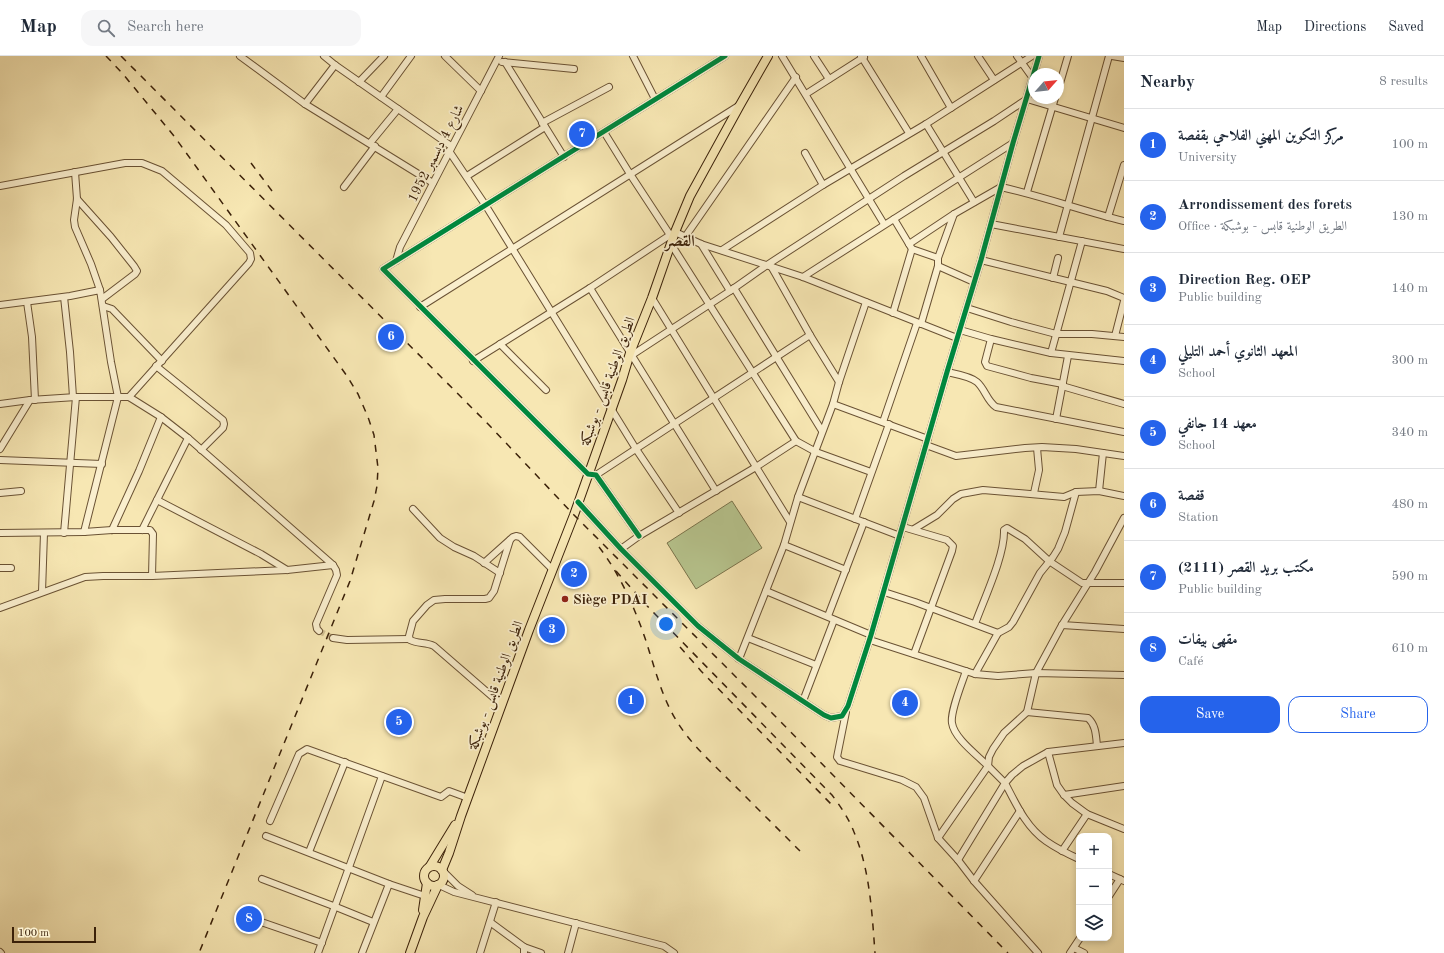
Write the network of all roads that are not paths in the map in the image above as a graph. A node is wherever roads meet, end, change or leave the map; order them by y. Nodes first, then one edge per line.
1 (324, 56) edge
2 (336, 56) edge
3 (384, 56) edge
4 (411, 56) edge
5 (445, 56) edge
6 (633, 56) edge
7 (725, 56) edge
8 (768, 56) edge
9 (782, 56) edge
10 (814, 56) edge
11 (921, 56) edge
12 (978, 56) edge
13 (1017, 56) edge
14 (1032, 56) edge
15 (1039, 56) edge
16 (1068, 56) edge
17 (1111, 56) edge
18 (243, 57) edge
19 (863, 57) edge
20 (498, 58) edge
21 (1124, 58) edge
22 (505, 62) junction
23 (333, 63) junction
24 (1021, 63) junction
25 (1035, 68) edge
26 (574, 69) dead end
27 (1064, 70) edge
28 (1028, 72) edge
29 (796, 77) junction
30 (829, 79) junction
31 (994, 80) junction
32 (359, 82) junction
33 (609, 87) dead end
34 (481, 91) junction
35 (806, 94) junction
36 (1028, 95) edge
37 (381, 97) junction
38 (655, 99) junction
39 (1027, 99) junction
40 (305, 104) junction
41 (740, 105) junction
42 (1052, 106) junction
43 (951, 108) junction
44 (398, 109) junction
45 (1092, 118) junction
46 (926, 124) junction
47 (544, 125) junction
48 (1124, 128) edge
49 (604, 132) junction
50 (909, 133) junction
51 (1013, 143) junction
52 (372, 144) junction
53 (450, 148) junction
54 (942, 152) junction
55 (805, 153) dead end
56 (564, 157) junction
57 (850, 168) junction
58 (1123, 169) edge
59 (75, 172) junction
60 (630, 174) junction
61 (467, 176) junction
62 (959, 178) junction
63 (433, 182) junction
64 (824, 185) junction
65 (0, 186) edge
66 (344, 186) dead end
67 (1001, 186) junction
68 (1027, 192) junction
69 (77, 199) junction
70 (868, 199) junction
71 (974, 202) junction
72 (486, 206) junction
73 (1067, 206) junction
74 (954, 214) junction
75 (1108, 217) junction
76 (894, 219) junction
77 (1124, 221) edge
78 (884, 224) junction
79 (991, 224) junction
80 (672, 237) junction
81 (1059, 237) junction
82 (685, 238) junction
83 (1082, 241) junction
84 (701, 244) junction
85 (911, 246) junction
86 (512, 248) junction
87 (1124, 249) edge
88 (722, 250) junction
89 (938, 258) junction
90 (1058, 258) dead end
91 (981, 260) junction
92 (396, 261) junction
93 (769, 265) junction
94 (938, 266) junction
95 (803, 277) junction
96 (1053, 278) junction
97 (1070, 281) junction
98 (974, 282) junction
99 (590, 288) junction
100 (100, 290) junction
101 (732, 290) junction
102 (64, 297) junction
103 (652, 298) junction
104 (1124, 298) edge
105 (102, 299) junction
106 (27, 302) junction
107 (866, 302) junction
108 (1124, 302) edge
109 (711, 304) junction
110 (0, 305) edge
111 (103, 306) junction
112 (420, 307) junction
113 (967, 308) junction
114 (552, 311) junction
115 (893, 313) junction
116 (919, 323) junction
117 (671, 329) junction
118 (960, 330) junction
119 (1056, 334) junction
120 (810, 335) junction
121 (1115, 336) junction
122 (1124, 337) edge
123 (957, 338) junction
124 (991, 339) junction
125 (500, 344) junction
126 (1051, 353) junction
127 (631, 354) junction
128 (776, 356) junction
129 (1068, 356) junction
130 (162, 361) junction
131 (473, 361) junction
132 (1124, 361) edge
133 (156, 366) junction
134 (753, 372) junction
135 (947, 372) junction
136 (839, 382) junction
137 (1062, 385) junction
138 (546, 390) dead end
139 (75, 397) junction
140 (118, 397) junction
141 (129, 397) junction
142 (714, 399) junction
143 (32, 400) junction
144 (0, 404) edge
145 (833, 404) junction
146 (1124, 404) edge
147 (611, 408) junction
148 (160, 417) junction
149 (1056, 418) junction
150 (886, 423) junction
151 (674, 424) junction
152 (822, 431) junction
153 (1124, 432) edge
154 (8, 434) junction
155 (0, 435) edge
156 (188, 438) junction
157 (796, 441) junction
158 (927, 442) junction
159 (1038, 448) junction
160 (0, 449) edge
161 (636, 449) junction
162 (201, 450) junction
163 (816, 452) junction
164 (1103, 453) junction
165 (1124, 456) edge
166 (0, 460) edge
167 (70, 464) junction
168 (102, 464) junction
169 (756, 467) junction
170 (871, 472) junction
171 (592, 475) junction
172 (21, 491) dead end
173 (716, 491) junction
174 (1099, 491) junction
175 (1076, 492) junction
176 (0, 493) edge
177 (1034, 494) junction
178 (1124, 496) edge
179 (798, 497) junction
180 (157, 500) junction
181 (578, 502) junction
182 (413, 509) dead end
183 (679, 513) junction
184 (1124, 518) edge
185 (855, 519) junction
186 (790, 522) junction
187 (864, 522) junction
188 (903, 527) junction
189 (914, 529) junction
190 (112, 530) junction
191 (142, 530) junction
192 (84, 532) junction
193 (0, 533) edge
194 (44, 533) junction
195 (64, 533) junction
196 (639, 536) junction
197 (900, 536) junction
198 (510, 540) junction
199 (784, 545) junction
200 (621, 549) junction
201 (1049, 561) junction
202 (484, 563) junction
203 (333, 566) junction
204 (0, 568) edge
205 (11, 568) dead end
206 (552, 569) junction
207 (287, 570) junction
208 (846, 570) junction
209 (500, 573) junction
210 (152, 576) junction
211 (1088, 583) junction
212 (1124, 583) edge
213 (766, 591) junction
214 (42, 592) junction
215 (884, 592) junction
216 (0, 608) edge
217 (931, 608) junction
218 (828, 616) junction
219 (834, 620) junction
220 (975, 624) junction
221 (1062, 625) junction
222 (1124, 629) edge
223 (319, 631) dead end
224 (998, 633) junction
225 (333, 638) tunnel mouth
226 (748, 638) junction
227 (871, 638) junction
228 (409, 639) junction
229 (914, 654) junction
230 (739, 659) junction
231 (816, 665) junction
232 (966, 671) junction
233 (1036, 673) junction
234 (975, 674) junction
235 (1124, 675) edge
236 (803, 701) junction
237 (502, 705) junction
238 (846, 712) junction
239 (1028, 712) junction
240 (1124, 742) edge
241 (1097, 746) junction
242 (1048, 752) junction
243 (345, 762) junction
244 (988, 766) junction
245 (382, 776) junction
246 (1005, 783) junction
247 (1124, 786) edge
248 (1064, 795) junction
249 (468, 798) junction
250 (1020, 811) junction
251 (1087, 814) junction
252 (461, 816) junction
253 (270, 821) dead end
254 (1124, 829) edge
255 (266, 836) dead end
256 (938, 838) junction
257 (1062, 851) junction
258 (309, 852) junction
259 (1076, 858) edge
260 (958, 860) junction
261 (430, 866) junction
262 (349, 868) junction
263 (442, 871) junction
264 (1112, 875) edge
265 (262, 879) dead end
266 (1122, 880) edge
267 (974, 881) junction
268 (427, 883) junction
269 (389, 884) junction
270 (438, 885) junction
271 (1112, 892) edge
272 (425, 896) junction
273 (476, 897) junction
274 (496, 902) junction
275 (336, 907) junction
276 (241, 915) dead end
277 (423, 917) junction
278 (373, 922) junction
279 (490, 922) junction
280 (576, 924) junction
281 (1078, 941) edge
282 (322, 943) junction
283 (664, 946) junction
284 (524, 950) edge
285 (1072, 950) edge
286 (318, 953) edge
287 (362, 953) edge
288 (410, 953) edge
289 (480, 953) edge
290 (541, 953) edge
291 (568, 953) edge
292 (662, 953) edge
293 (674, 953) edge
294 (1038, 953) edge
295 (1084, 953) edge

1 - 23 street
2 - 23 street
3 - 32 street
4 - 37 street
5 - 34 street
6 - 38 street
7 - 38 street
8 - 41 main road, الطريق الوطنية قابس - بوشبكة
9 - 29 street
10 - 30 street
11 - 43 street
12 - 31 street
13 - 24 street
14 - 24 street
15 - 25 street
16 - 27 street
17 - 21 street
17 - 45 street
18 - 40 street
19 - 30 street
19 - 50 street
20 - 22 street
20 - 34 street, شارع 4 ديسمبر 1952
22 - 26 street
22 - 47 street
23 - 32 street
23 - 40 street
24 - 28 street
24 - 31 street
29 - 35 street
29 - 82 street
30 - 35 street
31 - 43 street
32 - 37 street
33 - 47 street
34 - 53 street, شارع 4 ديسمبر 1952
35 - 57 street
36 - 39 street
37 - 44 street
38 - 49 street
39 - 42 street
39 - 51 street
39 - 54 street
40 - 52 street
41 - 60 street
41 - 80 main road, الطريق الوطنية قابس - بوشبكة
42 - 45 street
42 - 68 street
43 - 46 street
44 - 52 street
44 - 53 street
45 - 48 street
45 - 73 street
46 - 50 street
46 - 54 street
47 - 56 street
47 - 61 street
49 - 56 street
49 - 60 street
50 - 57 street
51 - 62 street
51 - 67 street
52 - 63 street
52 - 66 street
53 - 61 street
53 - 63 street, شارع 4 ديسمبر 1952
54 - 62 street
54 - 70 street
55 - 64 street
56 - 72 street
57 - 64 street
57 - 70 street
58 - 75 street
59 - 65 street
59 - 69 street
59 - 130 street
60 - 80 street
60 - 86 street
61 - 72 street
62 - 71 street
62 - 76 street
63 - 92 street, شارع 4 ديسمبر 1952
64 - 88 street
67 - 68 street
67 - 71 street
67 - 79 street
68 - 73 street
69 - 100 street
69 - 105 street
70 - 78 street
70 - 93 street
71 - 74 street
72 - 86 street
72 - 92 street
73 - 75 street
73 - 81 street
74 - 85 street
74 - 89 street
75 - 77 street
76 - 78 street
76 - 85 street
78 - 95 street
79 - 81 street
79 - 91 street
80 - 82 street
80 - 99 street
80 - 103 main road, الطريق الوطنية قابس - بوشبكة
80 - 109 street
81 - 83 street
82 - 84 street
83 - 87 street
83 - 97 street
84 - 88 street
84 - 101 street
85 - 89 street
85 - 115 street
86 - 112 street
86 - 114 street
88 - 93 street
89 - 94 street
90 - 96 street
91 - 96 street
91 - 98 street
92 - 112 street
93 - 95 street
93 - 101 street
93 - 120 street
94 - 98 street
94 - 116 street
95 - 107 street
96 - 97 street
97 - 104 street
97 - 119 street
98 - 113 street
99 - 114 street
99 - 127 street
100 - 102 street
100 - 105 street
101 - 109 street
101 - 128 street
102 - 106 street
102 - 139 street
103 - 117 street
103 - 127 main road, الطريق الوطنية قابس - بوشبكة
105 - 111 street
106 - 110 street
106 - 143 street
107 - 115 street
107 - 136 street
108 - 121 street
109 - 117 street
109 - 134 street
111 - 130 street
111 - 140 street
112 - 131 street
113 - 118 street
113 - 119 street
114 - 125 street
114 - 147 street
115 - 116 street
116 - 123 street
116 - 150 street
117 - 127 street
117 - 142 street
118 - 123 street
118 - 124 street
119 - 121 street
119 - 126 street
120 - 128 street
120 - 136 street
121 - 122 street
123 - 135 street
124 - 126 street
124 - 137 street
125 - 131 street
125 - 138 street
126 - 129 street
127 - 147 main road, الطريق الوطنية قابس - بوشبكة
127 - 151 street
128 - 134 street
128 - 152 street
129 - 132 street
129 - 137 street
130 - 133 street
131 - 171 street
133 - 141 street
133 - 162 street
134 - 142 street
134 - 157 street
135 - 149 street
135 - 158 street
136 - 145 street
137 - 146 street
137 - 149 street
139 - 140 street
139 - 143 street
139 - 167 street
140 - 141 street
140 - 168 street
141 - 148 street
142 - 151 street
142 - 169 street
143 - 144 street
143 - 154 street
145 - 150 street
145 - 152 street
147 - 161 street
147 - 171 main road, الطريق الوطنية قابس - بوشبكة
148 - 156 street
148 - 190 street
149 - 153 street
150 - 158 street
150 - 170 street
151 - 161 street
151 - 173 street
152 - 163 street
154 - 155 street
154 - 160 street
156 - 162 street
156 - 180 street
157 - 163 street
157 - 169 street
158 - 159 street
158 - 188 street
159 - 164 street
159 - 177 street
161 - 171 street
161 - 183 street
162 - 203 street
163 - 170 street
163 - 179 street
164 - 165 street
164 - 174 street
166 - 167 street
167 - 168 street
167 - 195 street
168 - 192 street
169 - 173 street
169 - 186 street
170 - 185 street
171 - 181 main road, الطريق الوطنية قابس - بوشبكة
171 - 196 street
172 - 176 street
173 - 183 street
174 - 175 street
174 - 178 street
175 - 177 street
175 - 201 street
177 - 189 street
179 - 185 street
179 - 186 street
180 - 191 street
180 - 207 street
181 - 200 street
181 - 206 main road, الطريق الوطنية قابس - بوشبكة
182 - 202 street
183 - 196 street
184 - 211 street
185 - 187 street
186 - 199 street
187 - 197 street
187 - 208 street
188 - 189 street
188 - 197 street
189 - 217 street
190 - 191 street
190 - 192 street
191 - 210 street
192 - 195 street
193 - 194 street
194 - 195 street
194 - 214 street
196 - 200 street
197 - 215 street
198 - 202 street
198 - 206 street
198 - 209 street
199 - 208 street
199 - 213 street
200 - 230 street
201 - 211 street
201 - 220 street
201 - 224 street
202 - 209 street
203 - 207 street
203 - 223 street
204 - 205 street
206 - 237 main road, الطريق الوطنية قابس - بوشبكة
207 - 210 street
208 - 218 street
209 - 228 street
210 - 214 street
211 - 212 street
211 - 221 street
213 - 218 street
213 - 226 street
214 - 216 street
215 - 217 street
215 - 227 street
217 - 220 street
217 - 229 street
218 - 219 street
219 - 227 street
219 - 231 street
220 - 224 street
221 - 222 street
221 - 233 street
224 - 234 street
225 - 228 street
226 - 230 street
226 - 231 street
227 - 229 street
227 - 238 street
228 - 237 street
229 - 232 street
230 - 236 street
231 - 236 street
232 - 234 street
232 - 244 street
233 - 234 street
233 - 235 street
233 - 239 street
236 - 238 street
237 - 249 main road, الطريق الوطنية قابس - بوشبكة
238 - 256 street
239 - 241 street
239 - 244 street
240 - 241 street
241 - 242 street
242 - 246 street
242 - 248 street
243 - 245 street
243 - 253 street
243 - 258 street
244 - 246 street
244 - 256 street
245 - 249 street
245 - 262 street
246 - 250 street
246 - 260 street
247 - 248 street
248 - 251 street
249 - 252 main road, الطريق الوطنية قابس - بوشبكة
250 - 257 street
250 - 267 street
251 - 254 street
251 - 257 street
252 - 261 main road, الطريق الوطنية قابس - بوشبكة
252 - 263 main road, الطريق الوطنية قابس - بوشبكة
255 - 258 street
256 - 260 street
257 - 259 street
258 - 262 street
260 - 267 street
261 - 263 main road
261 - 268 main road
262 - 269 street
262 - 275 street
263 - 270 main road
263 - 273 street
264 - 266 street
265 - 275 street
266 - 271 street
267 - 294 street
268 - 270 main road
268 - 272 main road
269 - 272 street
269 - 278 street
270 - 273 street
270 - 277 main road
272 - 277 main road
273 - 274 street
274 - 279 street
274 - 280 street
275 - 278 street
275 - 282 street
276 - 282 street
277 - 288 main road
278 - 287 street
279 - 284 street
279 - 289 street
280 - 283 street
280 - 291 street
281 - 285 street
282 - 286 street
283 - 292 street
283 - 293 street
284 - 290 street
285 - 295 street

